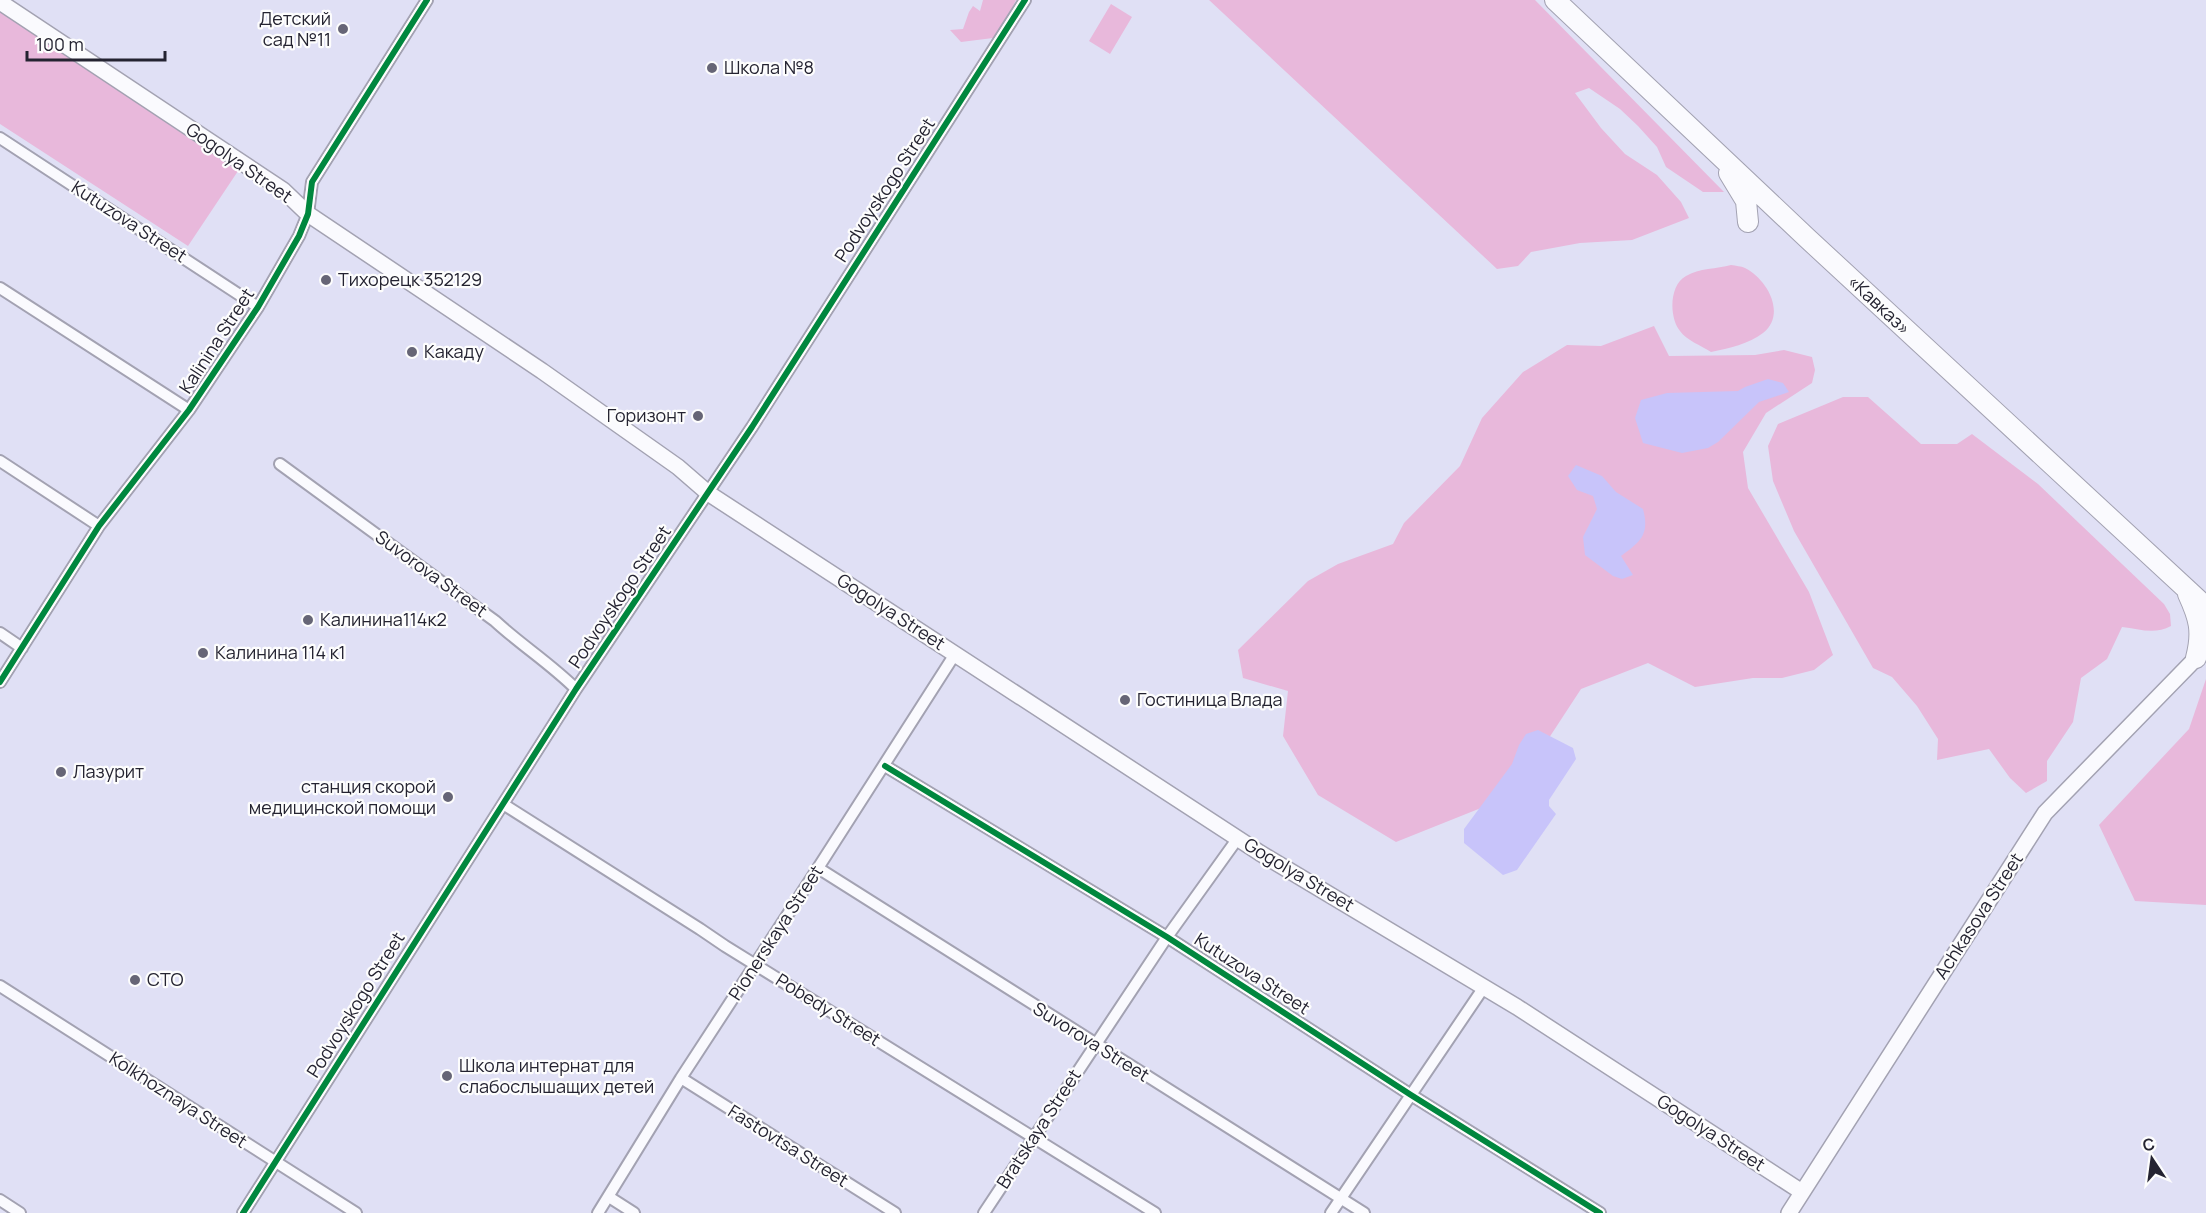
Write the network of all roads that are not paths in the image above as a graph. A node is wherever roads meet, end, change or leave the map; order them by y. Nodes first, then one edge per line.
1 (427, 0) edge
2 (1025, 0) edge
3 (1555, 0) edge
4 (0, 2) edge
5 (0, 138) edge
6 (1716, 152) junction
7 (308, 214) junction
8 (1748, 222) dead end
9 (0, 288) edge
10 (258, 307) junction
11 (189, 410) junction
12 (0, 461) edge
13 (280, 464) dead end
14 (708, 493) junction
15 (99, 526) junction
16 (2186, 589) junction
17 (2205, 607) edge
18 (0, 633) edge
19 (22, 648) junction
20 (2204, 652) edge
21 (956, 654) junction
22 (0, 682) edge
23 (576, 689) junction
24 (885, 766) junction
25 (502, 804) junction
26 (1238, 838) junction
27 (818, 868) junction
28 (1167, 937) junction
29 (756, 965) junction
30 (0, 986) edge
31 (1484, 987) junction
32 (1095, 1045) junction
33 (681, 1078) junction
34 (1411, 1095) junction
35 (1034, 1138) junction
36 (275, 1162) junction
37 (1802, 1192) junction
38 (609, 1197) junction
39 (1341, 1198) junction
40 (0, 1200) edge
41 (20, 1213) edge
42 (243, 1213) edge
43 (356, 1213) edge
44 (598, 1213) edge
45 (634, 1213) edge
46 (895, 1213) edge
47 (984, 1213) edge
48 (1155, 1213) edge
49 (1331, 1213) edge
50 (1364, 1213) edge
51 (1600, 1213) edge
52 (1789, 1213) edge

1 - 7 street, Kalinina Street
2 - 14 street, Podvoyskogo Street
3 - 6 highway, «Кавказ»
4 - 7 main road, Gogolya Street
5 - 10 street, Kutuzova Street
6 - 8 highway
6 - 16 highway, «Кавказ»
7 - 10 street, Kalinina Street
7 - 14 main road, Gogolya Street
9 - 11 street
10 - 11 street, Kalinina Street
11 - 15 street, Kalinina Street
12 - 15 street
13 - 23 street, Suvorova Street
14 - 21 main road, Gogolya Street
14 - 23 street, Podvoyskogo Street
15 - 19 street, Kalinina Street
16 - 17 highway, «Кавказ»
16 - 20 highway
18 - 19 street
19 - 22 street, Kalinina Street
20 - 37 main road, Achkasova Street
21 - 24 street, Pionerskaya Street
21 - 26 main road, Gogolya Street
23 - 25 street, Podvoyskogo Street
24 - 27 street, Pionerskaya Street
24 - 28 street, Kutuzova Street
25 - 29 street, Pobedy Street
25 - 36 street, Podvoyskogo Street
26 - 28 street, Bratskaya Street
26 - 31 main road, Gogolya Street
27 - 29 street, Pionerskaya Street
27 - 32 street, Suvorova Street
28 - 32 street, Bratskaya Street
28 - 34 street, Kutuzova Street
29 - 33 street, Pionerskaya Street
29 - 35 street, Pobedy Street
30 - 36 street, Kolkhoznaya Street
31 - 34 street
31 - 37 main road, Gogolya Street
32 - 35 street, Bratskaya Street
32 - 39 street, Suvorova Street
33 - 38 street, Pionerskaya Street
33 - 46 street, Fastovtsa Street
34 - 39 street
34 - 51 street, Kutuzova Street
35 - 47 street, Bratskaya Street
35 - 48 street, Pobedy Street
36 - 42 street, Podvoyskogo Street
36 - 43 street, Kolkhoznaya Street
37 - 52 main road, Achkasova Street
38 - 44 street, Pionerskaya Street
38 - 45 street
39 - 49 street
39 - 50 street, Suvorova Street
40 - 41 street

